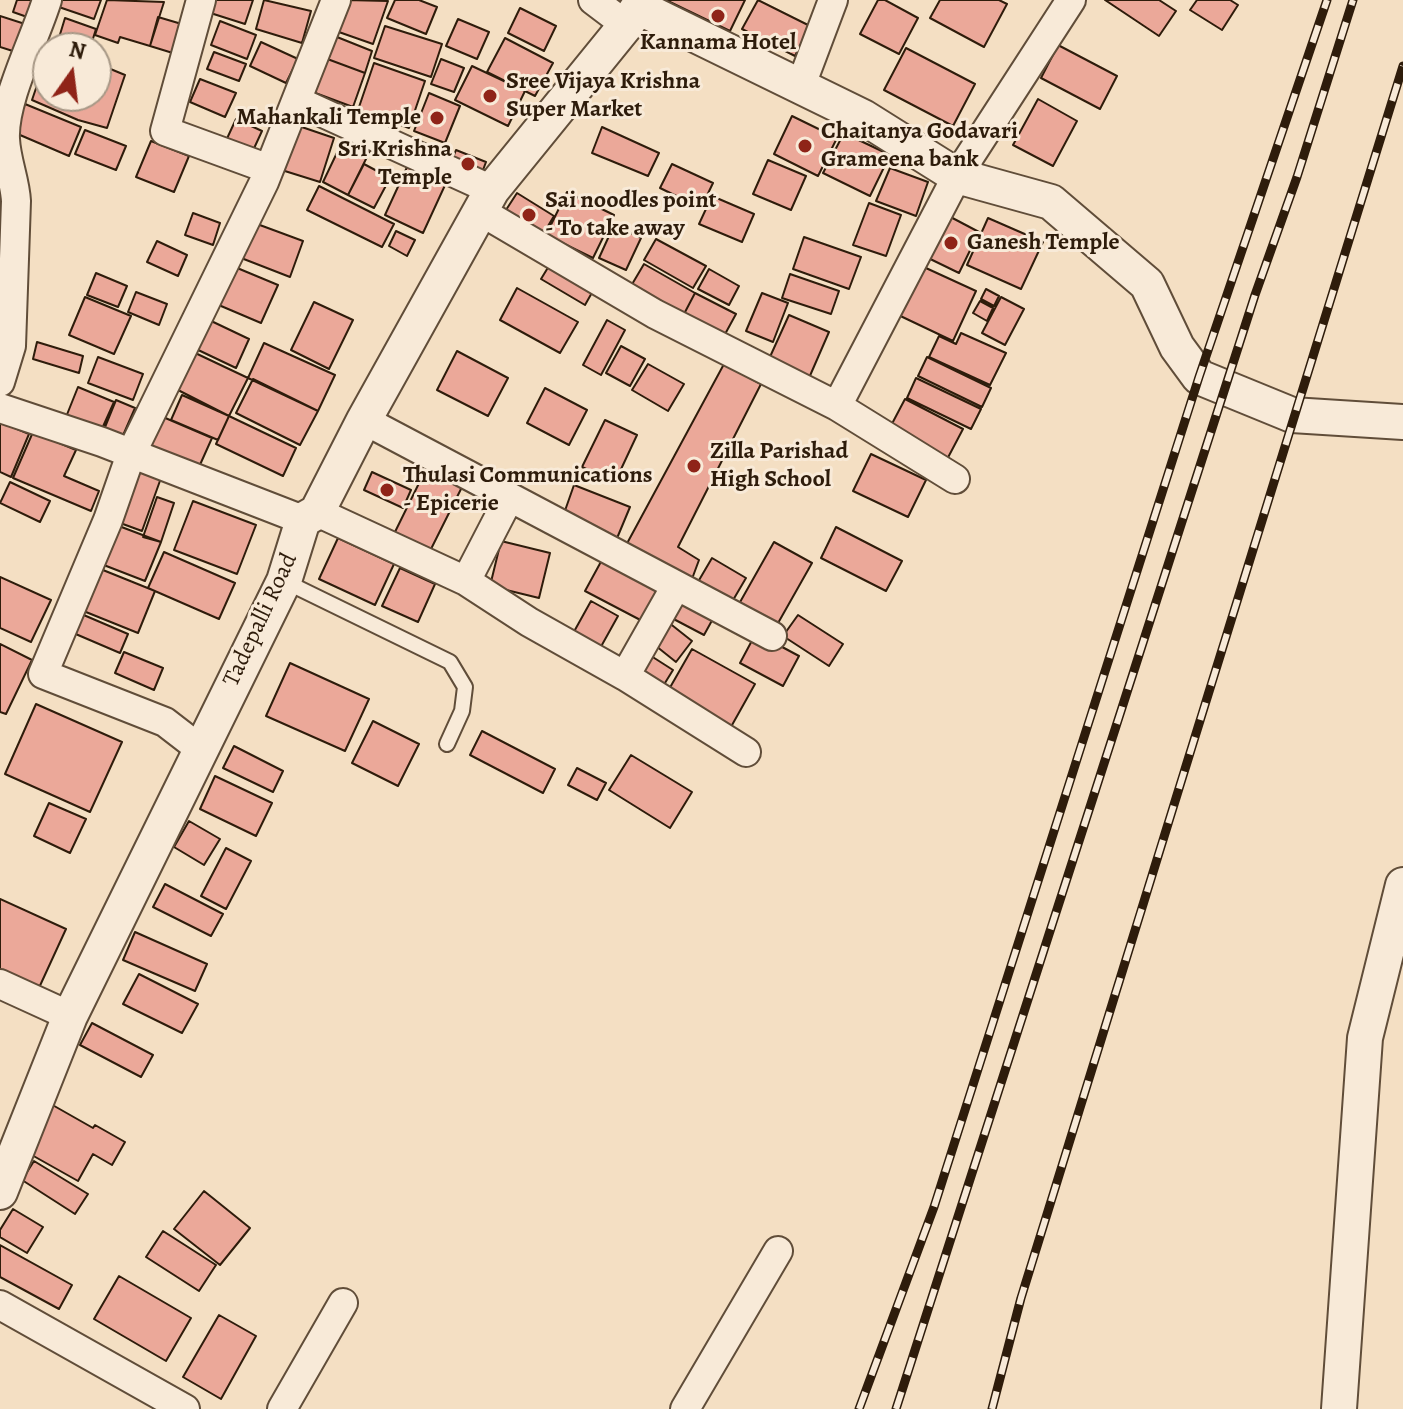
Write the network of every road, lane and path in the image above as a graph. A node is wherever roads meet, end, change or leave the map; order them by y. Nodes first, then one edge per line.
1 (47, 0) edge
2 (201, 0) edge
3 (336, 0) edge
4 (593, 0) edge
5 (833, 0) edge
6 (1071, 0) edge
7 (636, 11) edge
8 (801, 85) junction
9 (297, 101) junction
10 (4, 160) edge
11 (269, 169) junction
12 (957, 176) junction
13 (486, 200) junction
14 (0, 382) edge
15 (837, 406) junction
16 (0, 408) edge
17 (364, 420) junction
18 (1403, 422) edge
19 (131, 454) junction
20 (955, 479) dead end
21 (509, 498) junction
22 (310, 516) junction
23 (284, 581) junction
24 (466, 581) junction
25 (676, 586) junction
26 (772, 636) dead end
27 (625, 676) junction
28 (447, 744) dead end
29 (200, 749) junction
30 (746, 752) dead end
31 (1403, 885) edge
32 (0, 984) edge
33 (70, 1016) junction
34 (0, 1192) edge
35 (778, 1251) dead end
36 (343, 1303) dead end
37 (0, 1305) edge
38 (185, 1409) edge
39 (282, 1409) edge
40 (685, 1409) edge
41 (1339, 1409) edge

1 - 10 street
2 - 11 street
3 - 9 street
4 - 7 street
5 - 8 street
6 - 12 street
7 - 8 street
7 - 13 street, Tadepalli Road
8 - 12 street
9 - 11 street
9 - 13 street
10 - 14 street
11 - 19 street
12 - 15 street
12 - 18 street
13 - 15 street
13 - 17 street, Tadepalli Road
15 - 20 street
16 - 19 street
17 - 21 street
17 - 22 street, Tadepalli Road
19 - 22 street
19 - 29 street
21 - 24 street
21 - 25 street
22 - 23 street, Tadepalli Road
22 - 24 street
23 - 28 lane
23 - 29 street, Tadepalli Road
24 - 27 street
25 - 26 street
25 - 27 street
27 - 30 street
29 - 33 street, Tadepalli Road
31 - 41 street
32 - 33 street
33 - 34 street, Tadepalli Road
35 - 40 street
36 - 39 street
37 - 38 street

